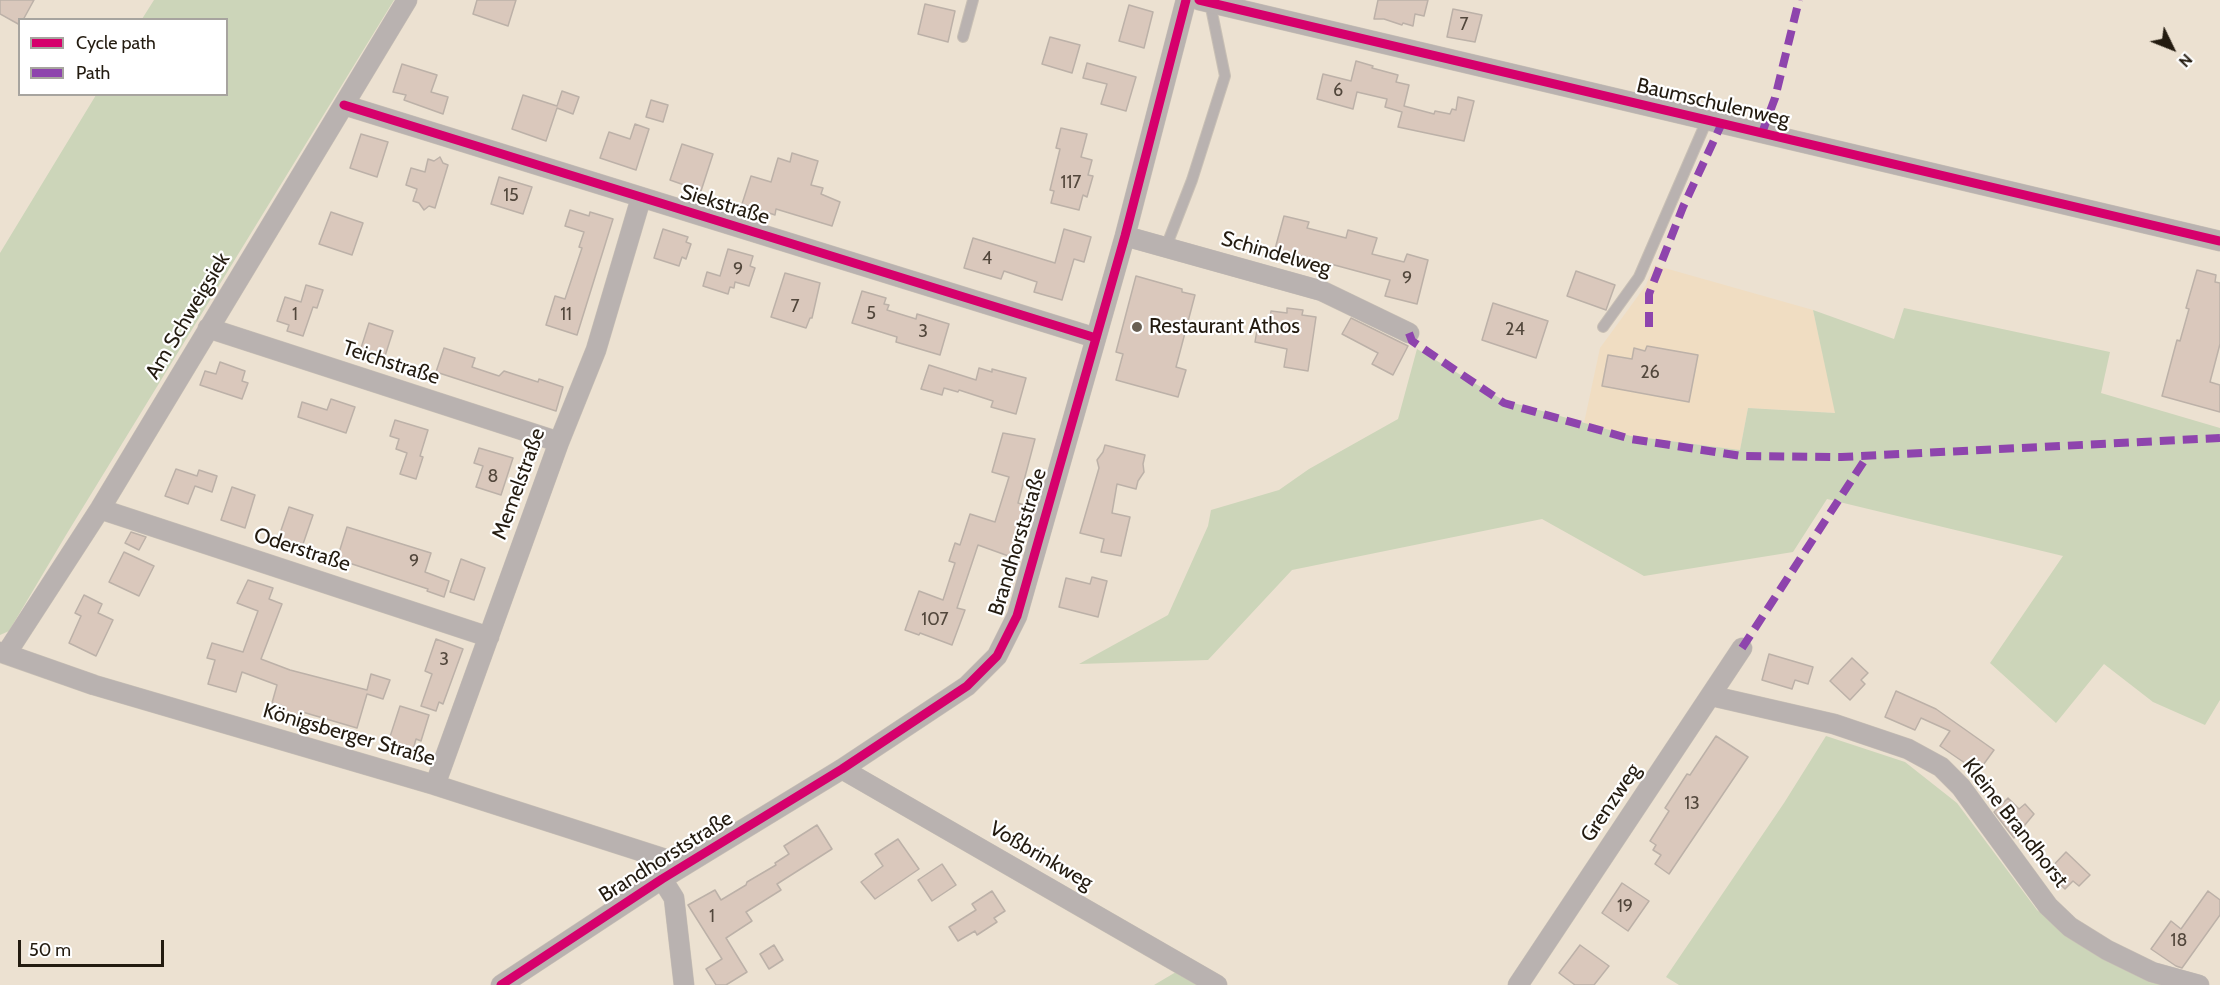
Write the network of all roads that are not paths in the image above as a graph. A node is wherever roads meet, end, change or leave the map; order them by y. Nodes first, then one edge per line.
1 (407, 0) edge
2 (973, 0) edge
3 (1186, 0) edge
4 (1204, 1) edge
5 (963, 37) dead end
6 (344, 105) junction
7 (1707, 120) junction
8 (642, 198) junction
9 (1125, 236) junction
10 (2220, 241) edge
11 (1166, 248) junction
12 (1603, 327) dead end
13 (208, 328) junction
14 (1409, 333) dead end
15 (1096, 338) junction
16 (559, 442) junction
17 (100, 509) junction
18 (489, 637) junction
19 (1742, 648) dead end
20 (3, 653) edge
21 (1712, 696) junction
22 (842, 769) junction
23 (435, 785) junction
24 (684, 865) junction
25 (662, 879) junction
26 (501, 985) edge
27 (684, 985) edge
28 (1217, 985) edge
29 (1518, 985) edge
30 (2199, 985) edge

1 - 6 street, Am Schweigsiek
2 - 5 lane
3 - 9 street, Brandhorststraße
4 - 7 street, Baumschulenweg
4 - 11 lane
6 - 8 street, Siekstraße
6 - 13 street, Am Schweigsiek
7 - 10 street, Baumschulenweg
7 - 12 lane
8 - 15 street, Siekstraße
8 - 16 street, Memelstraße
9 - 11 street, Schindelweg
9 - 15 street, Brandhorststraße
11 - 14 street, Schindelweg
13 - 16 street, Teichstraße
13 - 17 street, Am Schweigsiek
15 - 22 street, Brandhorststraße
16 - 18 street, Memelstraße
17 - 18 street, Oderstraße
17 - 20 street, Am Schweigsiek
18 - 23 street, Memelstraße
19 - 21 street, Grenzweg
20 - 23 street, Königsberger Straße
21 - 29 street, Grenzweg
21 - 30 street, Kleine Brandhorst
22 - 24 street, Brandhorststraße
22 - 28 street, Voßbrinkweg
23 - 24 street, Königsberger Straße
24 - 25 street, Brandhorststraße
25 - 26 street, Brandhorststraße
25 - 27 street

